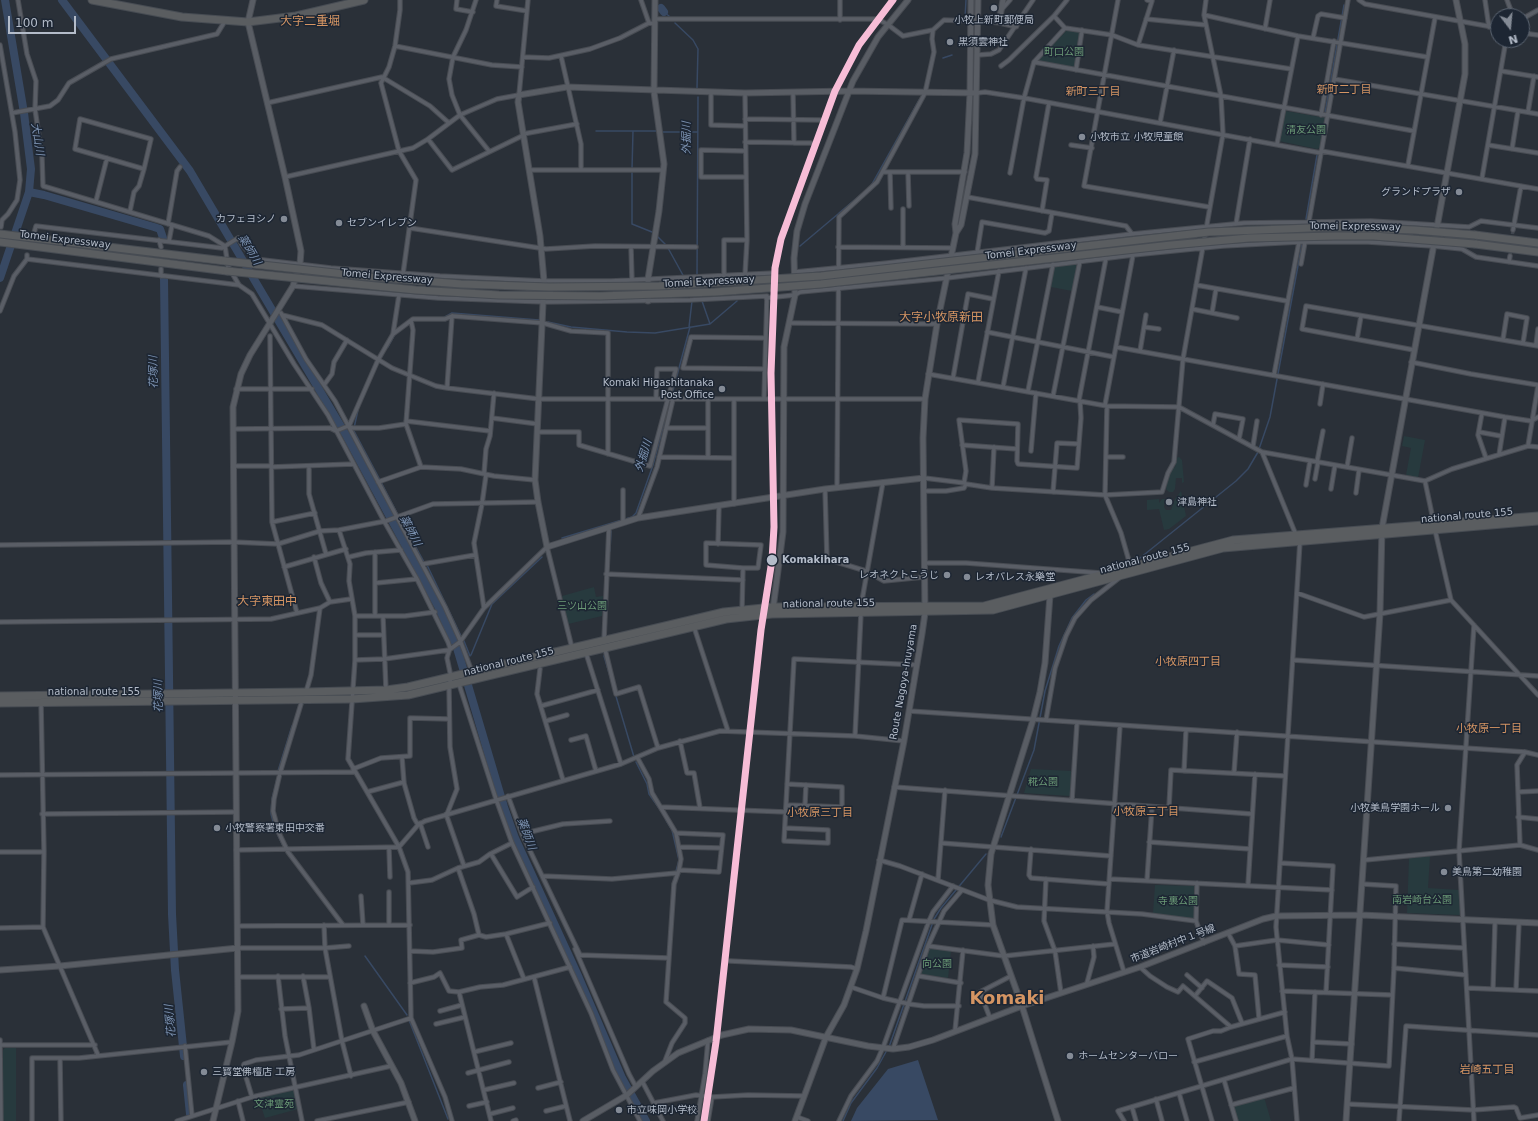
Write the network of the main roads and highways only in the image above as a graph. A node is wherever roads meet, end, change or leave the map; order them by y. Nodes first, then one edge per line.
1 (92, 0) edge
2 (364, 0) edge
3 (1, 231) edge
4 (0, 242) edge
5 (1538, 243) edge
6 (1538, 252) edge
7 (1538, 516) edge
8 (1538, 521) edge
9 (1435, 526) junction
10 (1298, 538) junction
11 (925, 610) junction
12 (773, 611) junction
13 (0, 696) edge
14 (0, 703) edge

1 - 2 highway
3 - 5 highway, Tomei Expressway, bridge
4 - 6 highway, Tomei Expressway, bridge
7 - 9 highway, national route 155
8 - 9 highway, national route 155
9 - 10 highway, national route 155
10 - 11 highway, national route 155
10 - 11 highway, national route 155
11 - 12 highway, national route 155
12 - 13 highway, national route 155
12 - 14 highway, national route 155

